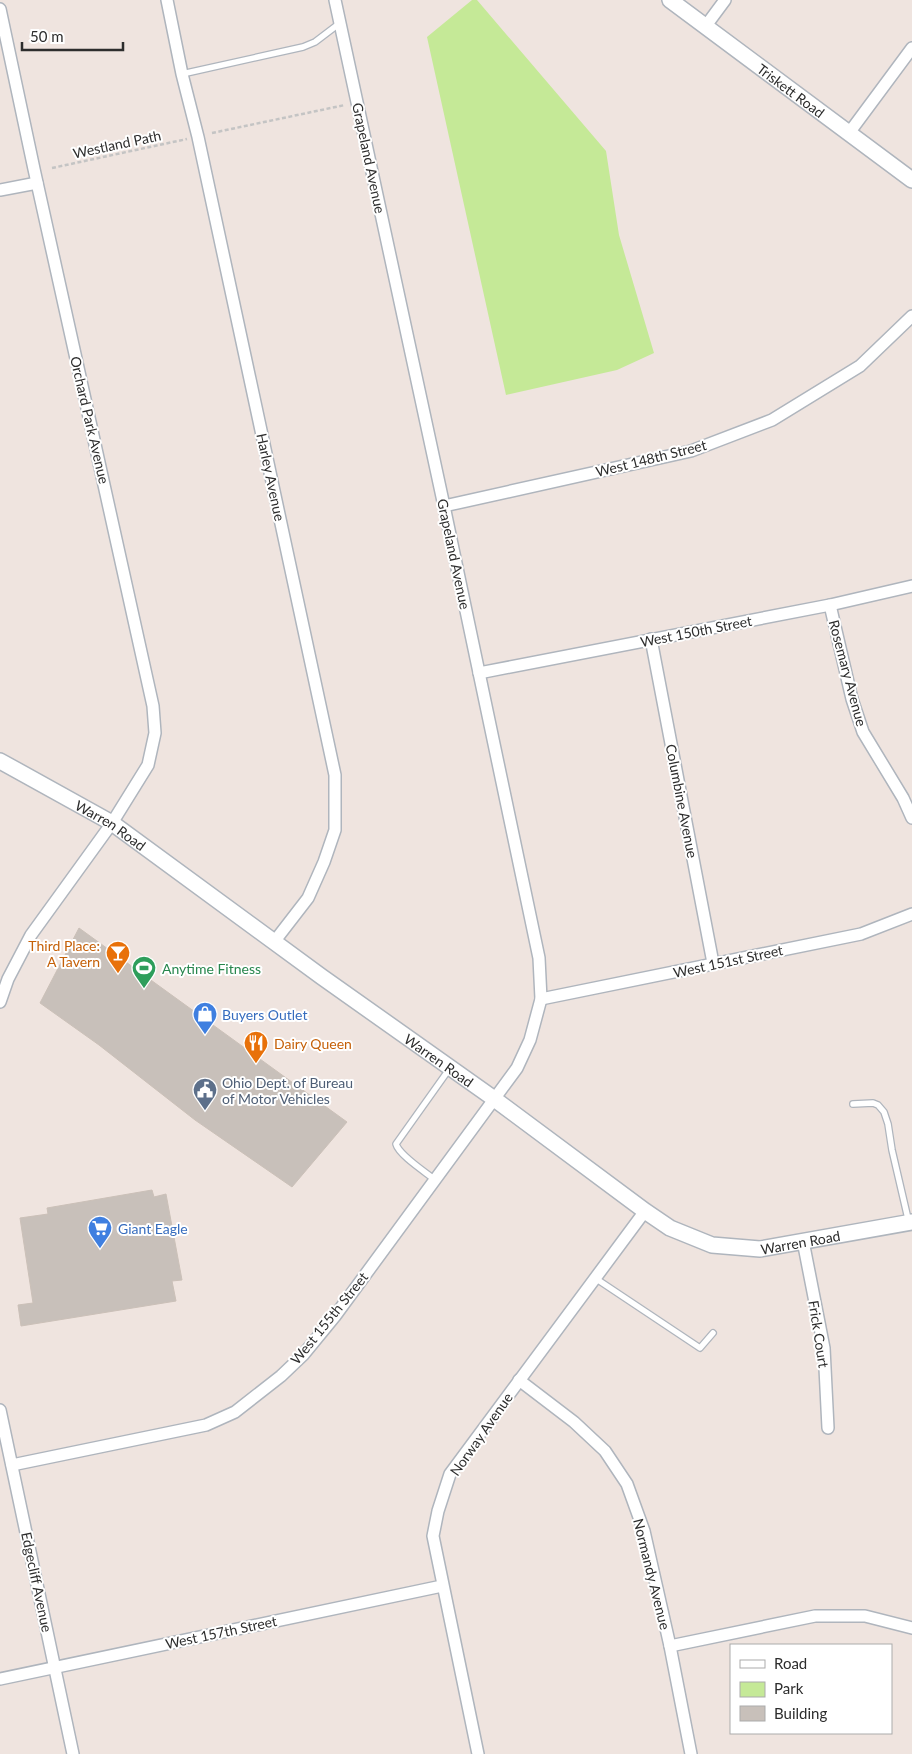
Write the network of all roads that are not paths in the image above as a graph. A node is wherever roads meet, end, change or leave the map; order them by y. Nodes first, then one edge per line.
1 (167, 0) edge
2 (335, 0) edge
3 (670, 0) edge
4 (725, 0) edge
5 (0, 9) edge
6 (340, 23) junction
7 (705, 27) junction
8 (912, 48) edge
9 (182, 74) junction
10 (849, 133) junction
11 (912, 180) edge
12 (37, 183) junction
13 (0, 190) edge
14 (912, 316) edge
15 (444, 506) junction
16 (912, 586) edge
17 (830, 605) junction
18 (651, 639) junction
19 (479, 673) junction
20 (0, 762) edge
21 (912, 818) edge
22 (112, 823) junction
23 (912, 914) edge
24 (274, 942) junction
25 (713, 964) junction
26 (542, 999) junction
27 (0, 1002) edge
28 (450, 1068) junction
29 (493, 1098) junction
30 (853, 1104) dead end
31 (434, 1179) junction
32 (645, 1211) junction
33 (910, 1222) edge
34 (803, 1241) junction
35 (595, 1278) junction
36 (713, 1333) dead end
37 (519, 1380) junction
38 (0, 1410) edge
39 (828, 1428) dead end
40 (12, 1466) junction
41 (442, 1586) junction
42 (912, 1628) edge
43 (670, 1646) junction
44 (55, 1667) junction
45 (0, 1679) edge
46 (73, 1754) edge
47 (478, 1754) edge
48 (692, 1754) edge

1 - 9 street, Harley Avenue
2 - 6 street, Grapeland Avenue
3 - 7 main road, Triskett Road
4 - 7 street
5 - 12 street, Orchard Park Avenue
6 - 9 lane
6 - 15 street, Grapeland Avenue
7 - 10 main road, Triskett Road
8 - 10 street
9 - 24 street, Harley Avenue
10 - 11 main road, Triskett Road
12 - 13 street
12 - 22 street, Orchard Park Avenue
14 - 15 street, West 148th Street
15 - 19 street, Grapeland Avenue
16 - 17 street, West 150th Street
17 - 18 street, West 150th Street
17 - 21 street, Rosemary Avenue
18 - 19 street, West 150th Street
18 - 25 street, Columbine Avenue
19 - 26 street, Grapeland Avenue
20 - 22 main road, Warren Road
22 - 24 main road, Warren Road
22 - 27 street
23 - 25 street, West 151st Street
24 - 28 main road, Warren Road
25 - 26 street, West 151st Street
26 - 29 street, Grapeland Avenue
28 - 29 main road, Warren Road
28 - 31 lane
29 - 31 street, West 155th Street
29 - 32 main road, Warren Road
30 - 33 lane
31 - 40 street, West 155th Street
32 - 34 main road, Warren Road
32 - 35 street, Norway Avenue
33 - 34 main road, Warren Road
34 - 39 street, Frick Court
35 - 36 lane
35 - 37 street, Norway Avenue
37 - 41 street, Norway Avenue
37 - 43 street, Normandy Avenue
38 - 40 street, Edgecliff Avenue
40 - 44 street, Edgecliff Avenue
41 - 44 street, West 157th Street
41 - 47 street, Norway Avenue
42 - 43 street
43 - 48 street, Normandy Avenue
44 - 45 street, West 157th Street
44 - 46 street, Edgecliff Avenue

